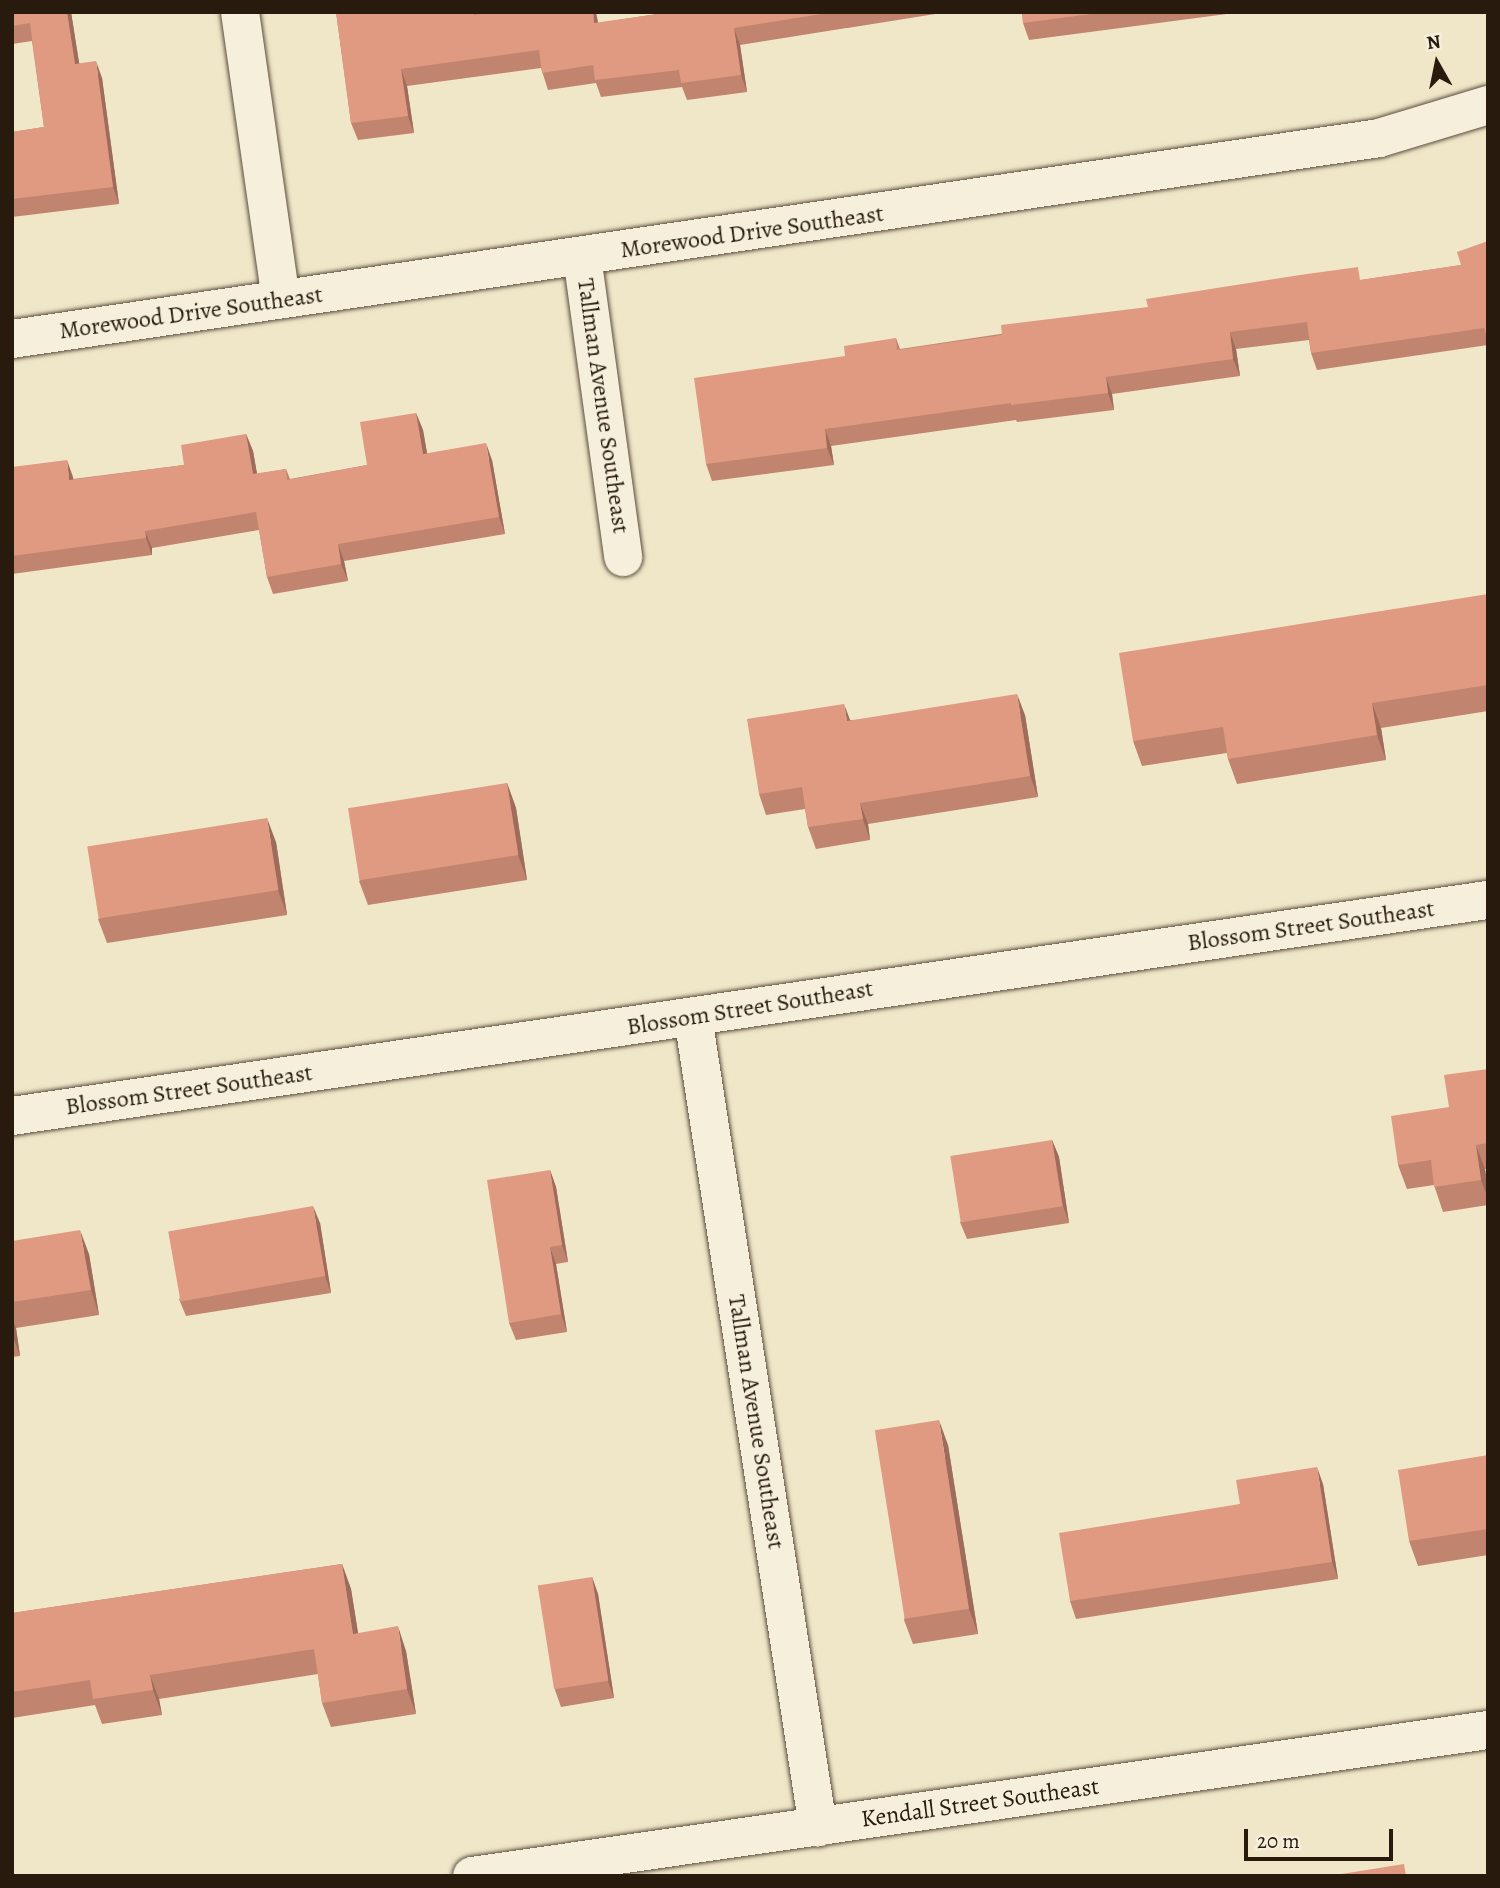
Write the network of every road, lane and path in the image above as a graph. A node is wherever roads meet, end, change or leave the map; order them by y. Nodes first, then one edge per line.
1 (240, 12) edge
2 (1488, 105) edge
3 (582, 256) junction
4 (281, 299) junction
5 (12, 339) edge
6 (623, 556) dead end
7 (1488, 900) edge
8 (693, 1017) junction
9 (12, 1116) edge
10 (1488, 1730) edge
11 (818, 1826) junction
12 (472, 1876) edge

1 - 4 street
2 - 3 street, Morewood Drive Southeast
3 - 4 street, Morewood Drive Southeast
3 - 6 street, Tallman Avenue Southeast
4 - 5 street, Morewood Drive Southeast
7 - 8 street, Blossom Street Southeast
8 - 9 street, Blossom Street Southeast
8 - 11 street, Tallman Avenue Southeast
10 - 11 street, Kendall Street Southeast
11 - 12 street, Kendall Street Southeast

